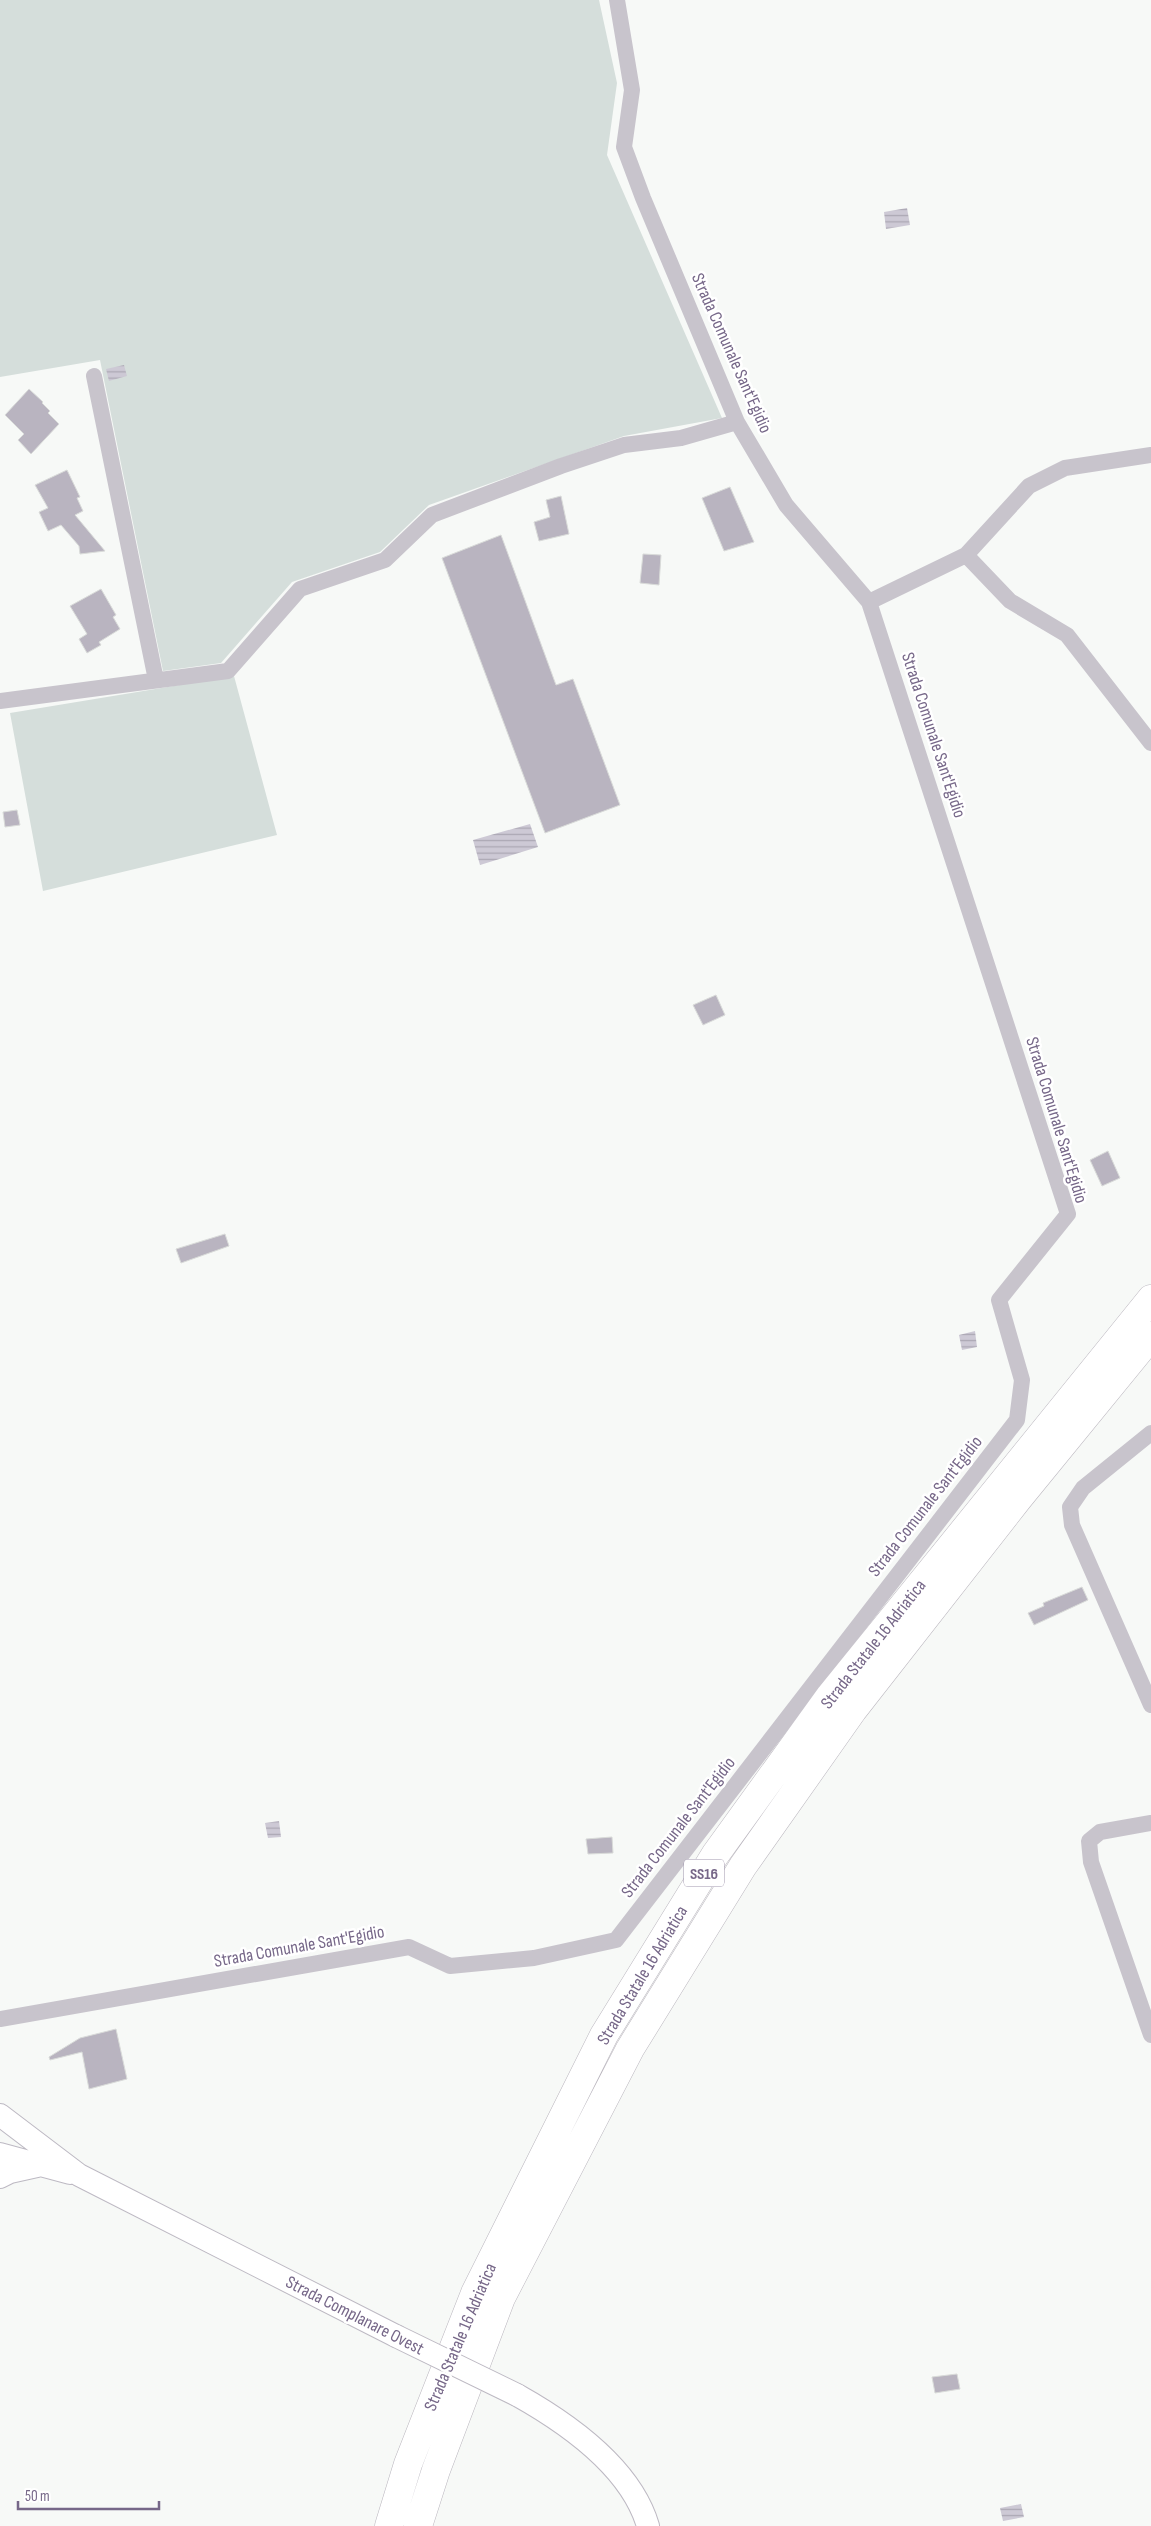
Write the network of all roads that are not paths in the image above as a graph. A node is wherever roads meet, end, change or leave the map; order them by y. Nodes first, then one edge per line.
1 (616, 0) edge
2 (94, 376) dead end
3 (737, 422) junction
4 (1151, 455) edge
5 (966, 555) junction
6 (869, 602) junction
7 (156, 680) junction
8 (0, 701) edge
9 (1151, 743) edge
10 (1151, 1300) edge
11 (1151, 1336) edge
12 (1151, 1433) edge
13 (1151, 1705) edge
14 (1151, 1823) edge
15 (0, 2019) edge
16 (1151, 2035) edge
17 (0, 2115) edge
18 (0, 2154) edge
19 (42, 2166) junction
20 (78, 2175) junction
21 (0, 2177) edge
22 (389, 2526) edge
23 (418, 2526) edge
24 (648, 2526) edge

1 - 3 street, Strada Comunale Sant'Egidio
2 - 7 street
3 - 6 street, Strada Comunale Sant'Egidio
3 - 7 street
4 - 5 street
5 - 6 street
5 - 9 street
6 - 15 street, Strada Comunale Sant'Egidio
7 - 8 street
10 - 22 highway, Strada Statale 16 Adriatica / SS16
11 - 23 highway, Strada Statale 16 Adriatica / SS16
12 - 13 street
14 - 16 street
17 - 20 street, Strada Complanare Ovest
18 - 19 street, Strada Complanare Ovest
19 - 20 street, Strada Complanare Ovest
19 - 21 street, Strada Complanare Ovest
20 - 24 street, Strada Complanare Ovest, bridge

